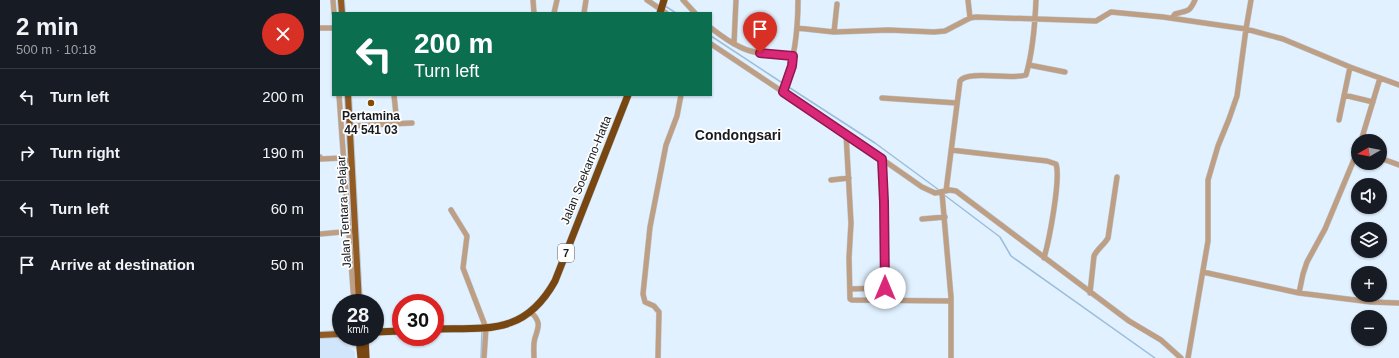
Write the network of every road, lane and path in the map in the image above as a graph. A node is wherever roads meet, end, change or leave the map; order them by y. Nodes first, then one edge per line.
1 (333, 0) edge
2 (341, 0) edge
3 (533, 0) edge
4 (557, 0) edge
5 (586, 0) edge
6 (646, 0) edge
7 (683, 0) edge
8 (736, 0) edge
9 (798, 0) edge
10 (968, 0) edge
11 (1036, 0) edge
12 (1195, 0) edge
13 (1252, 0) edge
14 (837, 4) dead end
15 (663, 7) edge
16 (334, 12) edge
17 (342, 12) edge
18 (534, 12) edge
19 (554, 12) edge
20 (584, 12) edge
21 (694, 12) edge
22 (970, 18) junction
23 (1036, 18) junction
24 (1172, 18) junction
25 (320, 28) edge
26 (332, 28) edge
27 (797, 28) junction
28 (712, 29) edge
29 (1246, 29) junction
30 (834, 32) junction
31 (734, 44) junction
32 (712, 45) edge
33 (793, 56) junction
34 (1029, 65) junction
35 (1350, 67) junction
36 (1065, 72) dead end
37 (1380, 78) junction
38 (1399, 85) edge
39 (783, 92) junction
40 (1344, 95) junction
41 (339, 96) edge
42 (348, 96) edge
43 (394, 96) edge
44 (628, 96) edge
45 (681, 96) edge
46 (882, 98) dead end
47 (1373, 102) junction
48 (957, 103) junction
49 (1338, 120) dead end
50 (412, 123) dead end
51 (397, 124) junction
52 (350, 126) junction
53 (846, 134) junction
54 (1363, 134) edge
55 (951, 150) junction
56 (320, 157) edge
57 (345, 159) junction
58 (882, 159) junction
59 (1387, 161) edge
60 (352, 162) junction
61 (1399, 165) edge
62 (1351, 167) edge
63 (1117, 177) dead end
64 (849, 178) junction
65 (831, 180) dead end
66 (944, 192) junction
67 (451, 210) dead end
68 (945, 217) junction
69 (922, 219) dead end
70 (352, 231) junction
71 (320, 234) edge
72 (1044, 258) junction
73 (1203, 272) junction
74 (850, 288) junction
75 (885, 288) junction
76 (1090, 293) junction
77 (1299, 293) junction
78 (354, 294) edge
79 (358, 294) edge
80 (885, 301) junction
81 (951, 301) junction
82 (1399, 303) edge
83 (531, 312) junction
84 (486, 328) junction
85 (444, 329) edge
86 (332, 334) edge
87 (320, 335) edge
88 (360, 346) edge
89 (365, 346) edge
90 (361, 358) edge
91 (366, 358) edge
92 (484, 358) edge
93 (534, 358) edge
94 (658, 358) edge
95 (951, 358) edge
96 (1181, 358) edge
97 (1188, 358) edge

1 - 16 street
2 - 17 main road
3 - 18 street
4 - 19 street
5 - 20 street
6 - 15 street
7 - 21 street
8 - 31 street
9 - 27 street
10 - 22 street
11 - 23 street
12 - 24 street
13 - 29 street
14 - 30 street
22 - 23 street
22 - 30 street
23 - 24 street
23 - 34 street
24 - 29 street
25 - 26 street
27 - 30 street
27 - 33 street
28 - 31 street
29 - 35 street
29 - 73 street
31 - 33 street
32 - 39 street
33 - 39 street
34 - 36 street
34 - 48 street
35 - 37 street
35 - 40 street
37 - 38 street
37 - 47 street
39 - 53 street
40 - 47 street
40 - 49 street
41 - 57 street
42 - 52 main road, Jalan Tentara Pelajar
43 - 51 street
44 - 83 highway, Jalan Soekarno-Hatta / 7
45 - 94 street
46 - 48 street
47 - 54 street
48 - 55 street
50 - 51 street
51 - 52 street
52 - 60 main road, Jalan Tentara Pelajar
53 - 58 street
53 - 64 street
55 - 66 street
55 - 72 street
56 - 57 street
57 - 60 street
57 - 70 street
58 - 66 street
58 - 75 street
59 - 61 street
60 - 70 main road, Jalan Tentara Pelajar
62 - 77 street
63 - 76 street
64 - 65 street
64 - 74 street
66 - 68 street
66 - 72 street
67 - 84 street
68 - 69 street
68 - 81 street
70 - 71 street
70 - 78 street
70 - 79 main road, Jalan Tentara Pelajar
72 - 76 street
73 - 77 street
73 - 97 street
74 - 75 street
74 - 80 street
75 - 80 street
76 - 96 street
77 - 82 street
80 - 81 street
81 - 95 street
83 - 84 highway, Jalan Soekarno-Hatta / 7
83 - 93 street
84 - 85 highway, Jalan Soekarno-Hatta / 7
84 - 92 street
86 - 87 main road
88 - 90 highway
89 - 91 highway

